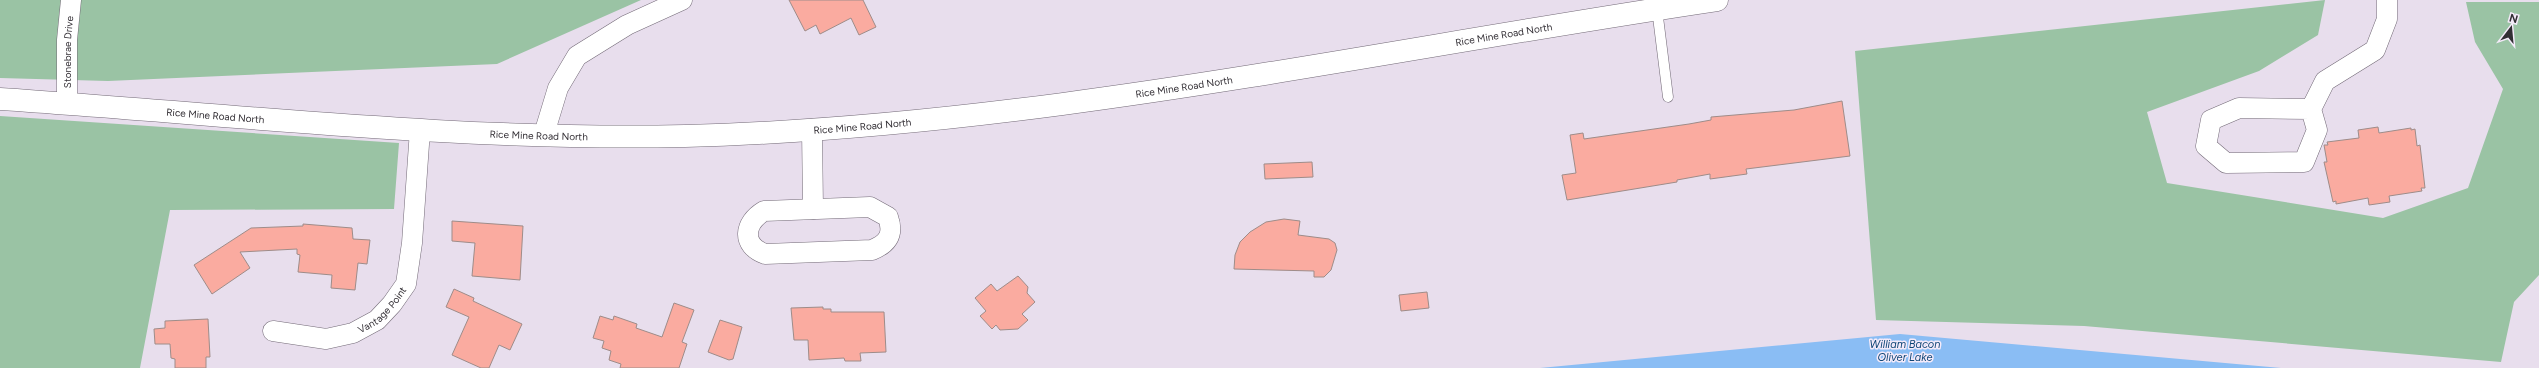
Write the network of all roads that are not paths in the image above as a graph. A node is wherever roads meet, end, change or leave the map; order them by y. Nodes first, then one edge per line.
1 (71, 0) edge
2 (682, 0) edge
3 (1717, 0) edge
4 (2387, 0) edge
5 (1657, 9) junction
6 (1668, 97) dead end
7 (0, 99) edge
8 (67, 104) junction
9 (2311, 109) junction
10 (812, 129) junction
11 (420, 130) junction
12 (544, 134) junction
13 (813, 209) junction
14 (273, 331) dead end

1 - 8 street, Stonebrae Drive
2 - 12 street
3 - 5 main road, Rice Mine Road North
4 - 9 street
5 - 6 lane
5 - 10 main road, Rice Mine Road North
7 - 8 main road, Rice Mine Road North
8 - 11 main road, Rice Mine Road North
9 - 9 street
10 - 12 main road, Rice Mine Road North
10 - 13 street
11 - 12 main road, Rice Mine Road North
11 - 14 street, Vantage Point
13 - 13 street

